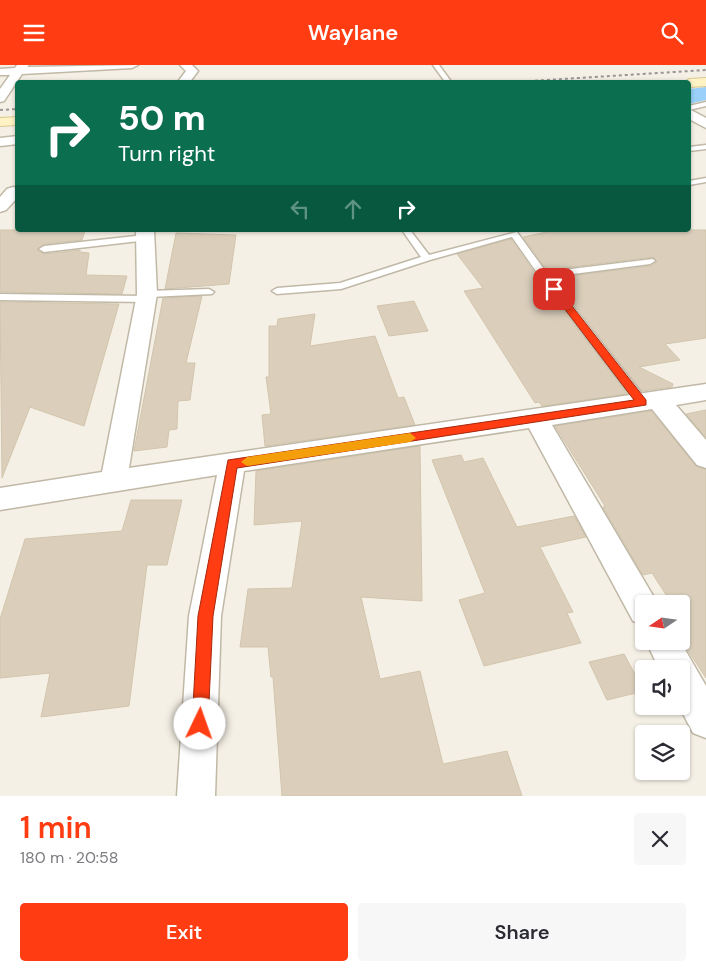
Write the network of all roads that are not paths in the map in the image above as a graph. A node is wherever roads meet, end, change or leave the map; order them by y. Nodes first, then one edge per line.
1 (132, 65) edge
2 (186, 65) edge
3 (436, 65) edge
4 (21, 68) edge
5 (0, 72) edge
6 (185, 80) edge
7 (447, 80) edge
8 (691, 83) edge
9 (706, 83) edge
10 (691, 87) edge
11 (0, 100) edge
12 (15, 101) edge
13 (706, 104) edge
14 (691, 108) edge
15 (691, 114) edge
16 (15, 121) edge
17 (0, 122) edge
18 (706, 124) edge
19 (15, 140) edge
20 (0, 142) edge
21 (706, 147) edge
22 (691, 149) edge
23 (706, 181) edge
24 (691, 183) edge
25 (13, 192) dead end
26 (0, 207) edge
27 (408, 232) edge
28 (520, 232) edge
29 (145, 234) edge
30 (514, 234) junction
31 (44, 249) dead end
32 (427, 258) junction
33 (650, 261) dead end
34 (543, 275) junction
35 (277, 291) dead end
36 (210, 292) dead end
37 (0, 297) edge
38 (147, 297) junction
39 (706, 392) edge
40 (650, 401) junction
41 (536, 419) junction
42 (706, 458) edge
43 (232, 464) junction
44 (114, 480) junction
45 (0, 499) edge
46 (636, 595) edge
47 (690, 692) edge
48 (706, 720) edge
49 (196, 796) edge

1 - 4 street
2 - 6 street
3 - 7 lane
4 - 5 street
4 - 11 street
8 - 9 street
9 - 10 lane
11 - 12 street
13 - 14 lane
15 - 18 street
16 - 17 street
19 - 20 street
21 - 22 lane
23 - 24 lane
25 - 26 street
27 - 32 lane
28 - 30 lane
29 - 31 lane
29 - 38 street
30 - 32 lane
30 - 34 lane
32 - 35 lane
33 - 34 lane
34 - 40 lane
36 - 38 lane
37 - 38 lane
38 - 44 street
39 - 40 street
40 - 41 street
40 - 42 street
41 - 43 street
41 - 46 street
43 - 44 street
43 - 49 street
44 - 45 street
47 - 48 street

